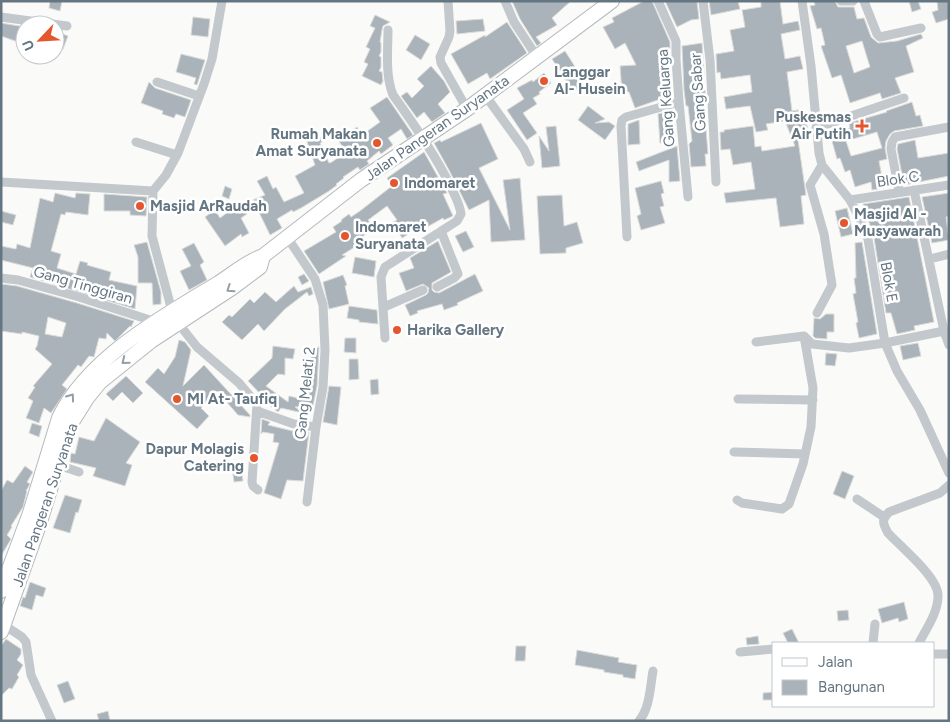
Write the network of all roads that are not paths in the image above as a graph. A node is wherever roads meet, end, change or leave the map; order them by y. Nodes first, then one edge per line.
1 (222, 1) edge
2 (448, 1) edge
3 (505, 1) edge
4 (612, 1) edge
5 (658, 1) edge
6 (703, 1) edge
7 (802, 1) edge
8 (841, 1) edge
9 (853, 1) edge
10 (864, 1) edge
11 (1, 16) edge
12 (67, 26) dead end
13 (921, 28) dead end
14 (388, 30) dead end
15 (537, 57) junction
16 (157, 82) dead end
17 (485, 95) junction
18 (199, 96) junction
19 (904, 98) dead end
20 (678, 102) junction
21 (467, 109) junction
22 (949, 127) edge
23 (816, 128) junction
24 (424, 138) junction
25 (136, 142) dead end
26 (177, 155) junction
27 (530, 162) dead end
28 (822, 165) junction
29 (1, 182) edge
30 (716, 182) dead end
31 (949, 185) edge
32 (914, 190) junction
33 (153, 191) junction
34 (899, 192) junction
35 (688, 197) dead end
36 (850, 200) junction
37 (441, 231) junction
38 (287, 237) junction
39 (627, 237) dead end
40 (949, 254) edge
41 (930, 259) junction
42 (1, 278) edge
43 (437, 287) dead end
44 (423, 290) dead end
45 (384, 308) junction
46 (817, 313) dead end
47 (175, 317) junction
48 (160, 327) junction
49 (804, 336) junction
50 (386, 338) dead end
51 (947, 338) edge
52 (756, 342) dead end
53 (885, 343) junction
54 (738, 399) dead end
55 (813, 400) junction
56 (257, 411) junction
57 (316, 427) junction
58 (734, 452) dead end
59 (805, 454) junction
60 (58, 465) junction
61 (79, 472) dead end
62 (949, 473) edge
63 (949, 485) edge
64 (258, 490) dead end
65 (857, 499) dead end
66 (737, 500) dead end
67 (307, 502) dead end
68 (884, 517) junction
69 (1, 591) edge
70 (875, 624) dead end
71 (2, 629) edge
72 (873, 642) edge
73 (919, 642) edge
74 (772, 649) edge
75 (740, 652) dead end
76 (935, 654) edge
77 (949, 654) edge
78 (653, 671) dead end
79 (52, 721) edge
80 (639, 721) edge

1 - 18 street
2 - 21 street
3 - 15 street
4 - 15 main road, Jalan Pangeran Suryanata
5 - 20 street, Gang Keluarga
6 - 30 street, Gang Sabar
7 - 23 street
8 - 9 street
10 - 13 street
11 - 12 street
14 - 24 street
15 - 17 main road, Jalan Pangeran Suryanata
16 - 18 street
17 - 21 main road, Jalan Pangeran Suryanata
17 - 27 street
18 - 26 street
19 - 23 street
20 - 35 street, Gang Keluarga
20 - 39 street
21 - 24 main road, Jalan Pangeran Suryanata
22 - 34 street
23 - 28 street
24 - 37 street
24 - 38 main road, Jalan Pangeran Suryanata
25 - 26 street
26 - 33 street
28 - 36 street, Blok E
28 - 46 street
29 - 33 street
31 - 32 street, Blok C
32 - 34 street, Blok C
32 - 41 street
33 - 47 street
34 - 36 street, Blok C
36 - 53 street, Blok E
37 - 43 street
37 - 45 street
38 - 47 main road, Jalan Pangeran Suryanata
38 - 57 street, Gang Melati 2
40 - 41 street
41 - 51 street
42 - 48 street, Gang Tinggiran
44 - 45 street
45 - 50 street
47 - 48 main road, Jalan Pangeran Suryanata
47 - 56 street
48 -> 60 main road, Jalan Pangeran Suryanata
69 -> 48 main road, Jalan Pangeran Suryanata
49 - 52 street
49 - 53 street
49 - 55 street
51 - 53 street
53 - 62 street, Blok E
54 - 55 street
55 - 59 street
56 - 57 street
56 - 64 street
57 - 67 street, Gang Melati 2
58 - 59 street
59 - 66 street
60 - 61 street
60 - 71 main road, Jalan Pangeran Suryanata
63 - 68 street
65 - 68 street
68 - 73 street
70 - 72 street
71 - 79 street
74 - 75 street
76 - 77 street
78 - 80 street

